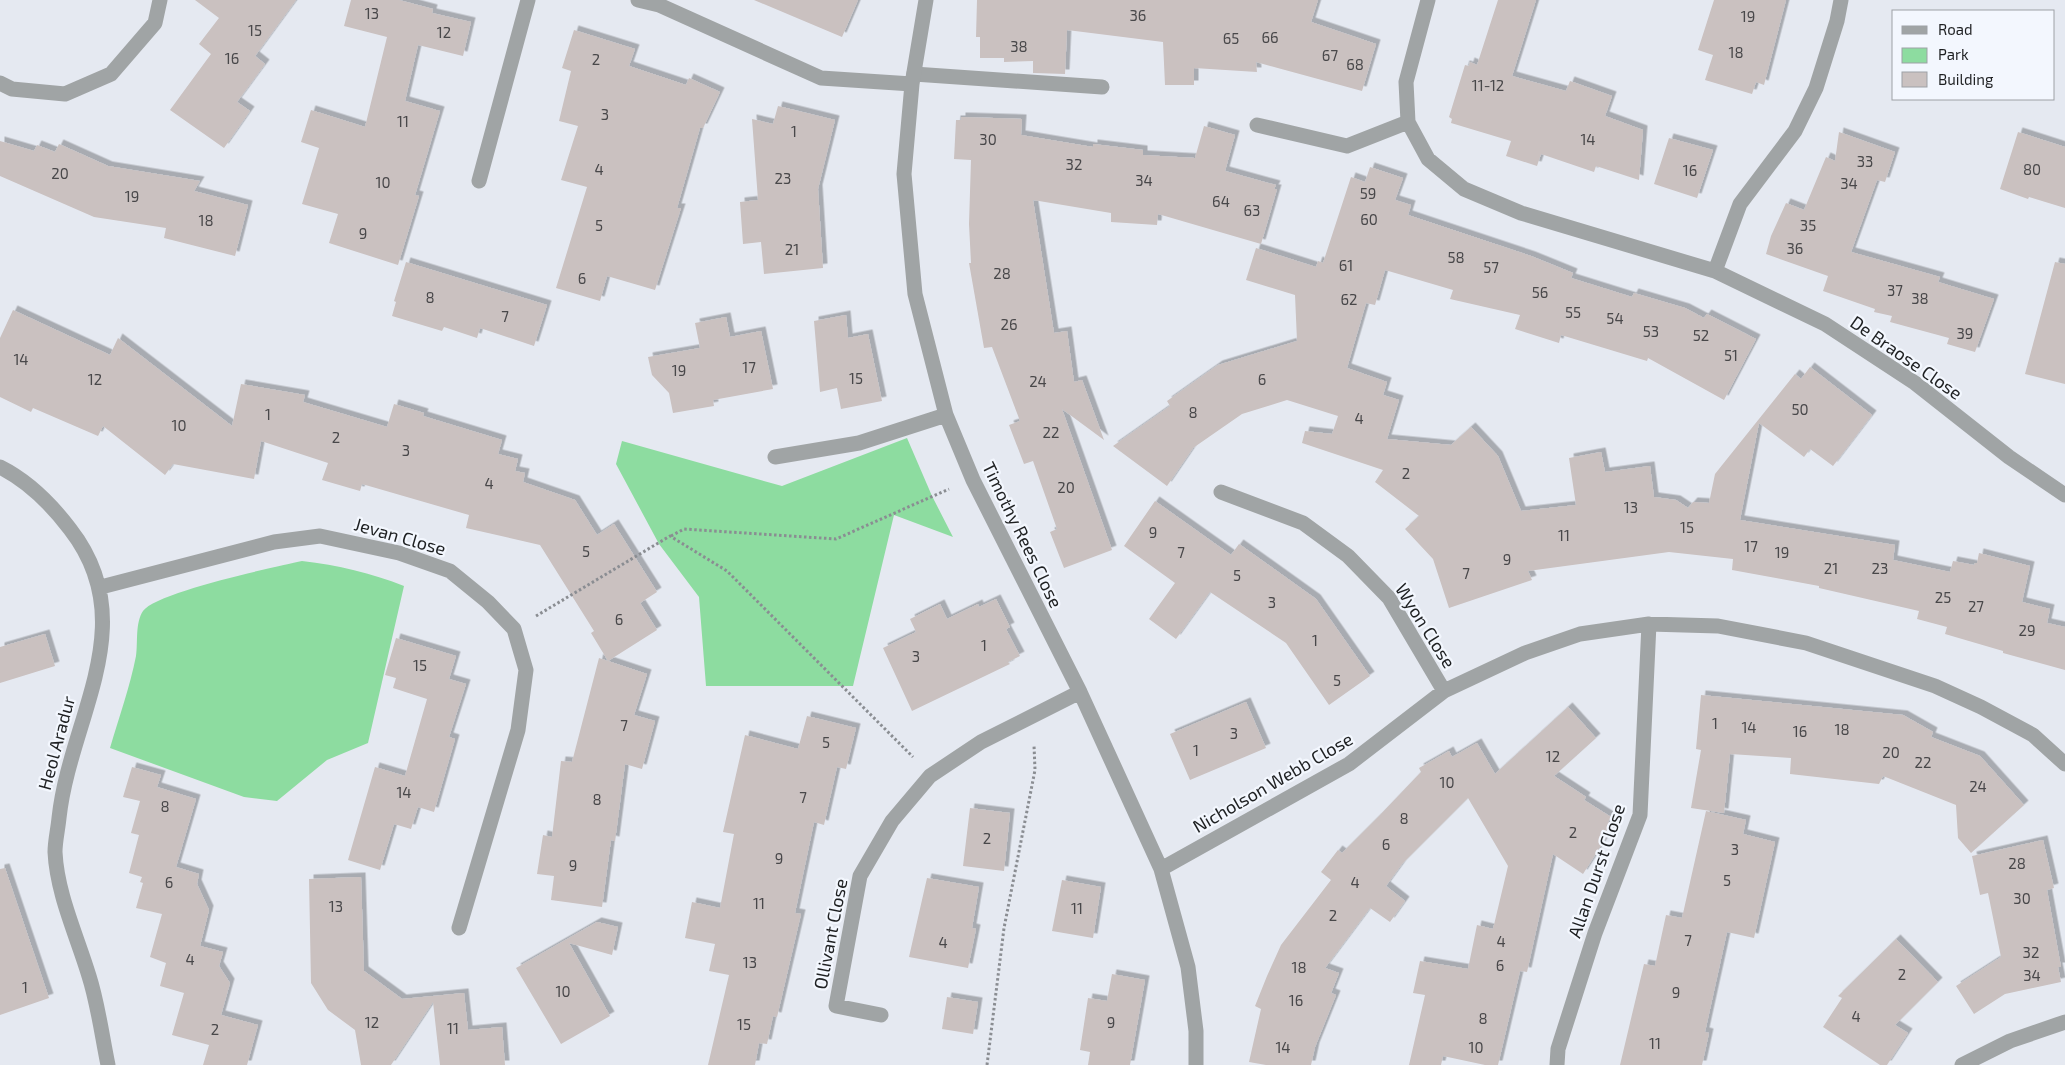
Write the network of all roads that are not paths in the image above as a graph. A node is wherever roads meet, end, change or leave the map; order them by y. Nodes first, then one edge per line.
1 (160, 0) edge
2 (528, 0) edge
3 (638, 0) edge
4 (926, 0) edge
5 (1428, 0) edge
6 (1841, 0) edge
7 (913, 79) junction
8 (0, 83) edge
9 (1102, 88) dead end
10 (1408, 122) junction
11 (1257, 125) dead end
12 (480, 181) dead end
13 (1715, 271) junction
14 (946, 415) junction
15 (775, 457) dead end
16 (0, 467) edge
17 (1221, 492) dead end
18 (2065, 494) edge
19 (101, 587) junction
20 (1649, 624) junction
21 (1444, 691) junction
22 (1080, 692) junction
23 (2065, 764) edge
24 (1161, 868) junction
25 (459, 928) dead end
26 (882, 1015) dead end
27 (2065, 1022) edge
28 (108, 1065) edge
29 (1196, 1065) edge
30 (1557, 1065) edge
31 (1962, 1065) edge

1 - 8 street
2 - 12 street
3 - 7 street
4 - 7 street, Timothy Rees Close
5 - 10 street, De Braose Close
6 - 13 street
7 - 9 street
7 - 14 street, Timothy Rees Close
10 - 11 street
10 - 13 street, De Braose Close
13 - 18 street, De Braose Close
14 - 15 street
14 - 22 street, Timothy Rees Close
16 - 19 street, Heol Aradur
17 - 21 street, Wyon Close
19 - 25 street, Jevan Close
19 - 28 street, Heol Aradur
20 - 21 street, Nicholson Webb Close
20 - 23 street, Nicholson Webb Close
20 - 30 street, Allan Durst Close
21 - 24 street, Nicholson Webb Close
22 - 24 street, Timothy Rees Close
22 - 26 street, Ollivant Close
24 - 29 street, Timothy Rees Close
27 - 31 street

